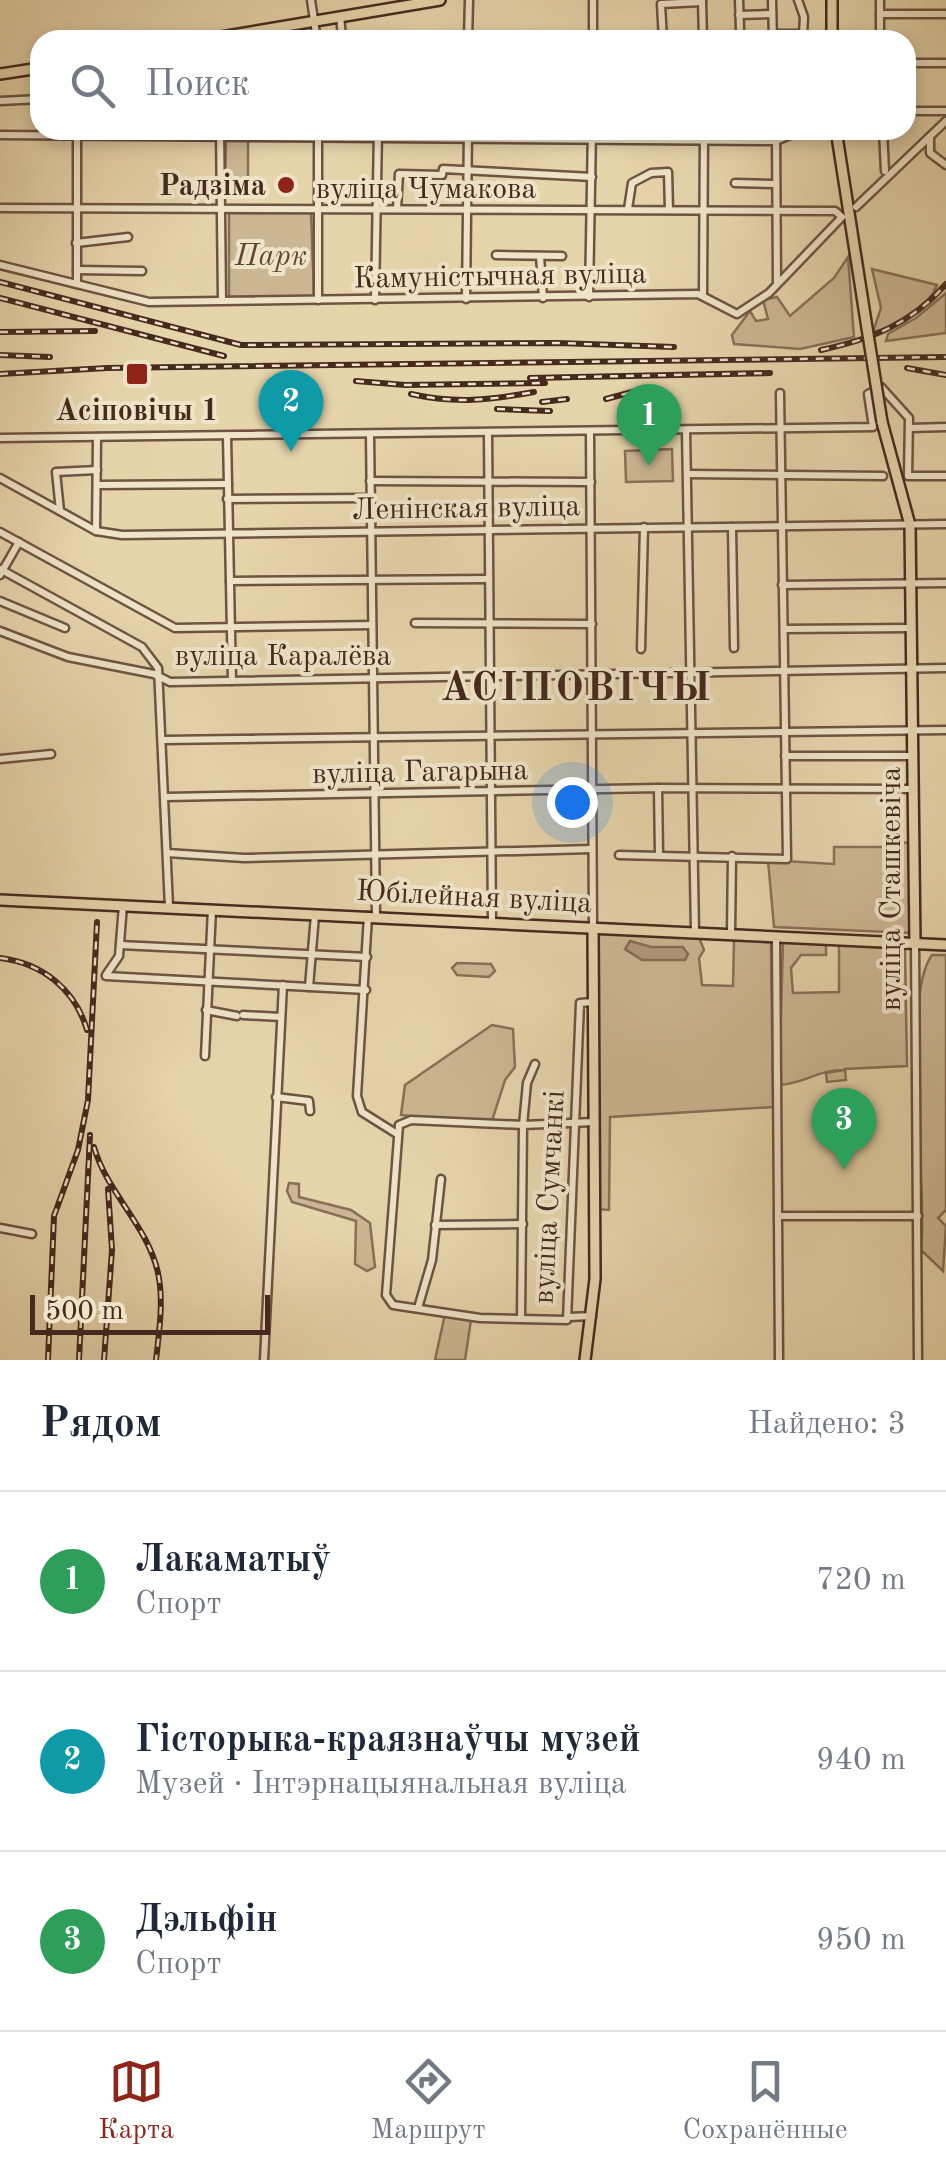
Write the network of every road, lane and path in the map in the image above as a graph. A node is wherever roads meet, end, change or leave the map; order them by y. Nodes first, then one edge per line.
1 (311, 0) edge
2 (440, 0) edge
3 (469, 0) edge
4 (593, 0) edge
5 (739, 0) edge
6 (772, 0) edge
7 (798, 0) edge
8 (832, 0) edge
9 (880, 0) edge
10 (424, 1) edge
11 (702, 1) edge
12 (400, 4) edge
13 (772, 14) junction
14 (880, 14) junction
15 (946, 14) edge
16 (740, 15) junction
17 (340, 16) junction
18 (316, 20) junction
19 (740, 29) dead end
20 (264, 30) edge
21 (316, 30) edge
22 (341, 30) edge
23 (468, 30) edge
24 (594, 30) edge
25 (662, 30) edge
26 (703, 30) edge
27 (773, 30) edge
28 (803, 30) edge
29 (832, 30) edge
30 (880, 30) edge
31 (916, 63) edge
32 (946, 63) edge
33 (30, 70) edge
34 (0, 74) edge
35 (30, 100) edge
36 (0, 101) edge
37 (916, 111) edge
38 (946, 111) edge
39 (946, 121) edge
40 (0, 134) edge
41 (30, 134) edge
42 (931, 136) junction
43 (77, 140) edge
44 (220, 140) edge
45 (318, 140) edge
46 (378, 140) edge
47 (468, 140) edge
48 (592, 140) edge
49 (652, 140) edge
50 (704, 140) junction
51 (776, 140) joint
52 (838, 140) edge
53 (883, 140) edge
54 (946, 166) edge
55 (467, 172) junction
56 (885, 172) dead end
57 (592, 178) junction
58 (735, 183) dead end
59 (776, 184) junction
60 (76, 207) junction
61 (856, 207) dead end
62 (0, 208) edge
63 (220, 209) junction
64 (628, 209) junction
65 (319, 210) junction
66 (377, 210) junction
67 (397, 210) junction
68 (468, 210) junction
69 (670, 210) junction
70 (703, 211) junction
71 (591, 212) junction
72 (777, 212) junction
73 (128, 238) dead end
74 (76, 243) junction
75 (496, 255) dead end
76 (540, 256) junction
77 (562, 256) dead end
78 (0, 264) edge
79 (77, 270) junction
80 (142, 270) dead end
81 (77, 284) junction
82 (778, 285) junction
83 (703, 294) junction
84 (590, 297) junction
85 (466, 298) junction
86 (543, 298) junction
87 (222, 300) junction
88 (318, 300) junction
89 (375, 300) junction
90 (780, 393) dead end
91 (946, 427) edge
92 (780, 428) junction
93 (910, 428) junction
94 (686, 430) junction
95 (590, 432) junction
96 (488, 433) junction
97 (370, 434) junction
98 (227, 436) junction
99 (0, 438) edge
100 (97, 438) junction
101 (97, 470) junction
102 (688, 474) junction
103 (780, 476) junction
104 (883, 476) dead end
105 (946, 476) edge
106 (0, 478) edge
107 (370, 481) junction
108 (489, 481) junction
109 (592, 482) junction
110 (228, 484) junction
111 (97, 485) junction
112 (370, 498) junction
113 (228, 499) junction
114 (60, 511) junction
115 (910, 524) junction
116 (946, 524) edge
117 (690, 526) junction
118 (780, 526) junction
119 (644, 527) junction
120 (732, 527) junction
121 (592, 528) junction
122 (370, 530) junction
123 (488, 530) junction
124 (96, 531) junction
125 (0, 532) edge
126 (229, 532) junction
127 (19, 542) junction
128 (1, 571) edge
129 (371, 579) junction
130 (489, 579) junction
131 (230, 581) junction
132 (946, 583) edge
133 (782, 584) junction
134 (911, 584) junction
135 (0, 601) edge
136 (489, 622) junction
137 (415, 623) dead end
138 (592, 624) junction
139 (372, 625) junction
140 (231, 627) junction
141 (65, 628) dead end
142 (912, 628) junction
143 (784, 629) junction
144 (0, 630) edge
145 (734, 648) dead end
146 (641, 649) dead end
147 (946, 668) edge
148 (912, 669) junction
149 (693, 670) junction
150 (783, 670) junction
151 (592, 673) junction
152 (490, 676) junction
153 (162, 678) junction
154 (374, 678) junction
155 (232, 681) junction
156 (914, 730) junction
157 (946, 730) edge
158 (784, 731) junction
159 (592, 732) junction
160 (694, 732) junction
161 (490, 733) junction
162 (374, 736) junction
163 (164, 740) junction
164 (51, 754) dead end
165 (785, 756) junction
166 (914, 756) junction
167 (0, 759) edge
168 (658, 788) junction
169 (695, 788) junction
170 (786, 789) junction
171 (914, 789) junction
172 (593, 790) junction
173 (491, 792) junction
174 (374, 796) junction
175 (166, 797) junction
176 (592, 849) junction
177 (167, 852) junction
178 (492, 854) junction
179 (376, 856) junction
180 (619, 856) dead end
181 (659, 856) junction
182 (696, 856) junction
183 (732, 856) junction
184 (0, 900) edge
185 (123, 905) junction
186 (169, 907) junction
187 (212, 908) junction
188 (316, 913) junction
189 (372, 916) junction
190 (492, 922) junction
191 (594, 927) junction
192 (696, 932) junction
193 (731, 933) junction
194 (776, 935) junction
195 (915, 944) junction
196 (120, 945) junction
197 (946, 945) edge
198 (209, 949) junction
199 (312, 954) junction
200 (367, 957) junction
201 (208, 982) junction
202 (284, 986) junction
203 (309, 987) junction
204 (366, 990) junction
205 (594, 1002) junction
206 (206, 1010) junction
207 (281, 1018) junction
208 (205, 1056) dead end
209 (535, 1064) dead end
210 (276, 1098) junction
211 (310, 1110) dead end
212 (594, 1122) junction
213 (524, 1125) junction
214 (578, 1125) junction
215 (397, 1134) junction
216 (440, 1179) dead end
217 (778, 1216) junction
218 (918, 1216) junction
219 (522, 1224) junction
220 (435, 1225) junction
221 (0, 1228) edge
222 (32, 1234) dead end
223 (418, 1308) junction
224 (594, 1316) junction
225 (569, 1317) junction
226 (521, 1318) junction
227 (264, 1360) edge
228 (586, 1360) edge
229 (779, 1360) edge
230 (918, 1360) edge

1 - 18 street
2 - 10 main road
3 - 23 street
4 - 24 street
5 - 16 street
6 - 13 street
7 - 28 street
8 - 29 main road
9 - 14 street
10 - 12 main road
11 - 25 street
11 - 26 street
12 - 17 main road
13 - 16 street
13 - 27 street
14 - 15 street
14 - 30 street
16 - 19 street
17 - 18 main road
17 - 22 street
18 - 20 main road
18 - 21 street
31 - 32 street
33 - 34 main road
35 - 36 street
37 - 38 street
39 - 42 street
40 - 41 street
42 - 54 street
42 - 61 street
43 - 60 street
44 - 63 street
45 - 65 street
46 - 66 street
47 - 55 street
48 - 57 street
49 - 50 street
50 - 51 street
50 - 70 street
51 - 59 street
52 - 115 main road, вуліца Сташкевіча, bridge
53 - 56 street
55 - 57 street
55 - 67 street
55 - 68 street
57 - 71 street
58 - 59 street
59 - 72 street
60 - 62 street, вуліца Чумакова
60 - 63 street, вуліца Чумакова
60 - 74 street
63 - 65 street, вуліца Чумакова
63 - 87 street
64 - 69 street, вуліца Чумакова
64 - 69 street
64 - 71 street, вуліца Чумакова
65 - 66 street, вуліца Чумакова
65 - 88 street
66 - 67 street, вуліца Чумакова
66 - 89 street
67 - 68 street, вуліца Чумакова
68 - 71 street, вуліца Чумакова
68 - 85 street
69 - 70 street, вуліца Чумакова
70 - 72 street, вуліца Чумакова
70 - 83 street
71 - 84 street
72 - 82 street
72 - 82 street, вуліца Чумакова
73 - 74 street
74 - 79 street
75 - 76 street
76 - 77 street
76 - 86 street
78 - 81 street, Камуністычная вуліца
79 - 80 street
79 - 81 street
81 - 87 street, Камуністычная вуліца
82 - 83 street, Камуністычная вуліца
83 - 84 street, Камуністычная вуліца
84 - 86 street, Камуністычная вуліца
85 - 86 street, Камуністычная вуліца
85 - 89 street, Камуністычная вуліца
87 - 88 street, Камуністычная вуліца
88 - 89 street, Камуністычная вуліца
90 - 92 street
91 - 93 street
92 - 93 street
92 - 94 street
92 - 103 street
93 - 105 street
94 - 95 street
94 - 102 street
95 - 96 street
95 - 109 street, вуліца Сумчанкі
96 - 97 street
96 - 108 street
97 - 98 street
97 - 107 street
98 - 100 street
98 - 110 street
99 - 100 street
100 - 101 street
101 - 111 street
101 - 114 street
102 - 103 street
102 - 117 street
103 - 104 street
103 - 118 street
106 - 114 street, Ленінская вуліца
107 - 108 street
107 - 112 street
108 - 109 street
108 - 123 street
109 - 121 street, вуліца Сумчанкі
110 - 111 street
110 - 113 street
111 - 124 street
112 - 113 street
112 - 122 street
113 - 126 street
114 - 124 street, Ленінская вуліца
115 - 116 street, Ленінская вуліца
115 - 118 street, Ленінская вуліца
115 - 134 main road, вуліца Сташкевіча
117 - 119 street, Ленінская вуліца
117 - 120 street, Ленінская вуліца
117 - 149 street
118 - 120 street, Ленінская вуліца
118 - 133 street
119 - 121 street, Ленінская вуліца
119 - 146 street
120 - 145 street
121 - 123 street, Ленінская вуліца
121 - 138 street, вуліца Сумчанкі
122 - 123 street, Ленінская вуліца
122 - 126 street, Ленінская вуліца
122 - 129 street
123 - 130 street
124 - 126 street, Ленінская вуліца
125 - 127 street
126 - 131 street
127 - 128 street
127 - 140 street
128 - 153 street
129 - 130 street
129 - 131 street
129 - 139 street
130 - 136 street
131 - 140 street
132 - 134 street
133 - 134 street
133 - 143 street
134 - 142 main road, вуліца Сташкевіча
135 - 141 street
136 - 137 street
136 - 138 street
136 - 152 street
138 - 151 street, вуліца Сумчанкі
139 - 140 street
139 - 154 street
140 - 155 street
142 - 143 street
142 - 148 main road, вуліца Сташкевіча
143 - 150 street
144 - 153 street, вуліца Каралёва
147 - 148 street, вуліца Каралёва
148 - 150 street, вуліца Каралёва
148 - 156 main road, вуліца Сташкевіча
149 - 150 street, вуліца Каралёва
149 - 151 street, вуліца Каралёва
149 - 160 street
150 - 158 street
151 - 152 street, вуліца Каралёва
151 - 159 street, вуліца Сумчанкі
152 - 154 street, вуліца Каралёва
152 - 161 street
153 - 155 street, вуліца Каралёва
153 - 163 street
154 - 155 street, вуліца Каралёва
154 - 162 street
156 - 157 street
156 - 158 street
156 - 166 main road, вуліца Сташкевіча
158 - 160 street
158 - 165 street
159 - 160 street
159 - 161 street
159 - 172 street, вуліца Сумчанкі
160 - 169 street
161 - 162 street
161 - 173 street
162 - 163 street
162 - 174 street
163 - 175 street
164 - 167 street
165 - 166 street
165 - 170 street
166 - 171 main road, вуліца Сташкевіча
168 - 169 street, вуліца Гагарына
168 - 172 street, вуліца Гагарына
168 - 181 street
169 - 170 street, вуліца Гагарына
169 - 182 street
170 - 171 street, вуліца Гагарына
170 - 183 street
171 - 195 main road, вуліца Сташкевіча
172 - 173 street, вуліца Гагарына
172 - 176 street, вуліца Сумчанкі
173 - 174 street, вуліца Гагарына
173 - 178 street
174 - 175 street, вуліца Гагарына
174 - 179 street
175 - 177 street
176 - 178 street
176 - 191 street, вуліца Сумчанкі
177 - 179 street
177 - 186 street
178 - 179 street
178 - 190 street
179 - 189 street
180 - 181 street
181 - 182 street
182 - 183 street
182 - 192 street
183 - 193 street
184 - 185 main road, Юбілейная вуліца
185 - 186 main road, Юбілейная вуліца
185 - 196 street
186 - 187 main road, Юбілейная вуліца
187 - 188 main road, Юбілейная вуліца
187 - 198 street
188 - 189 main road, Юбілейная вуліца
188 - 199 street
189 - 190 main road, Юбілейная вуліца
189 - 200 street
190 - 191 main road, Юбілейная вуліца
191 - 192 main road, Юбілейная вуліца
191 - 205 main road, вуліца Сумчанкі
192 - 193 main road, Юбілейная вуліца
193 - 194 main road, Юбілейная вуліца
194 - 195 main road, Юбілейная вуліца
194 - 217 street
195 - 197 main road, Юбілейная вуліца
195 - 218 street, вуліца Сташкевіча
196 - 198 street
196 - 201 street
198 - 199 street
198 - 201 street
199 - 200 street
199 - 203 street
200 - 204 street
201 - 202 street
201 - 206 street
202 - 203 street
202 - 207 street
203 - 204 street
204 - 215 street
205 - 212 main road, вуліца Сумчанкі
205 - 214 street, вуліца Сумчанкі
206 - 207 street
206 - 208 street
207 - 210 street
209 - 213 street
210 - 211 street
210 - 227 street
212 - 214 street
212 - 224 main road, вуліца Сумчанкі
213 - 214 street
213 - 215 street
213 - 219 street
214 - 225 street, вуліца Сумчанкі
215 - 223 street
216 - 220 street
217 - 218 street
217 - 229 street
218 - 230 street, вуліца Сташкевіча
219 - 220 street
219 - 226 street
220 - 223 street
221 - 222 street
223 - 226 street, вуліца Сумчанкі
224 - 225 street
224 - 228 main road, вуліца Сумчанкі
225 - 226 street, вуліца Сумчанкі

